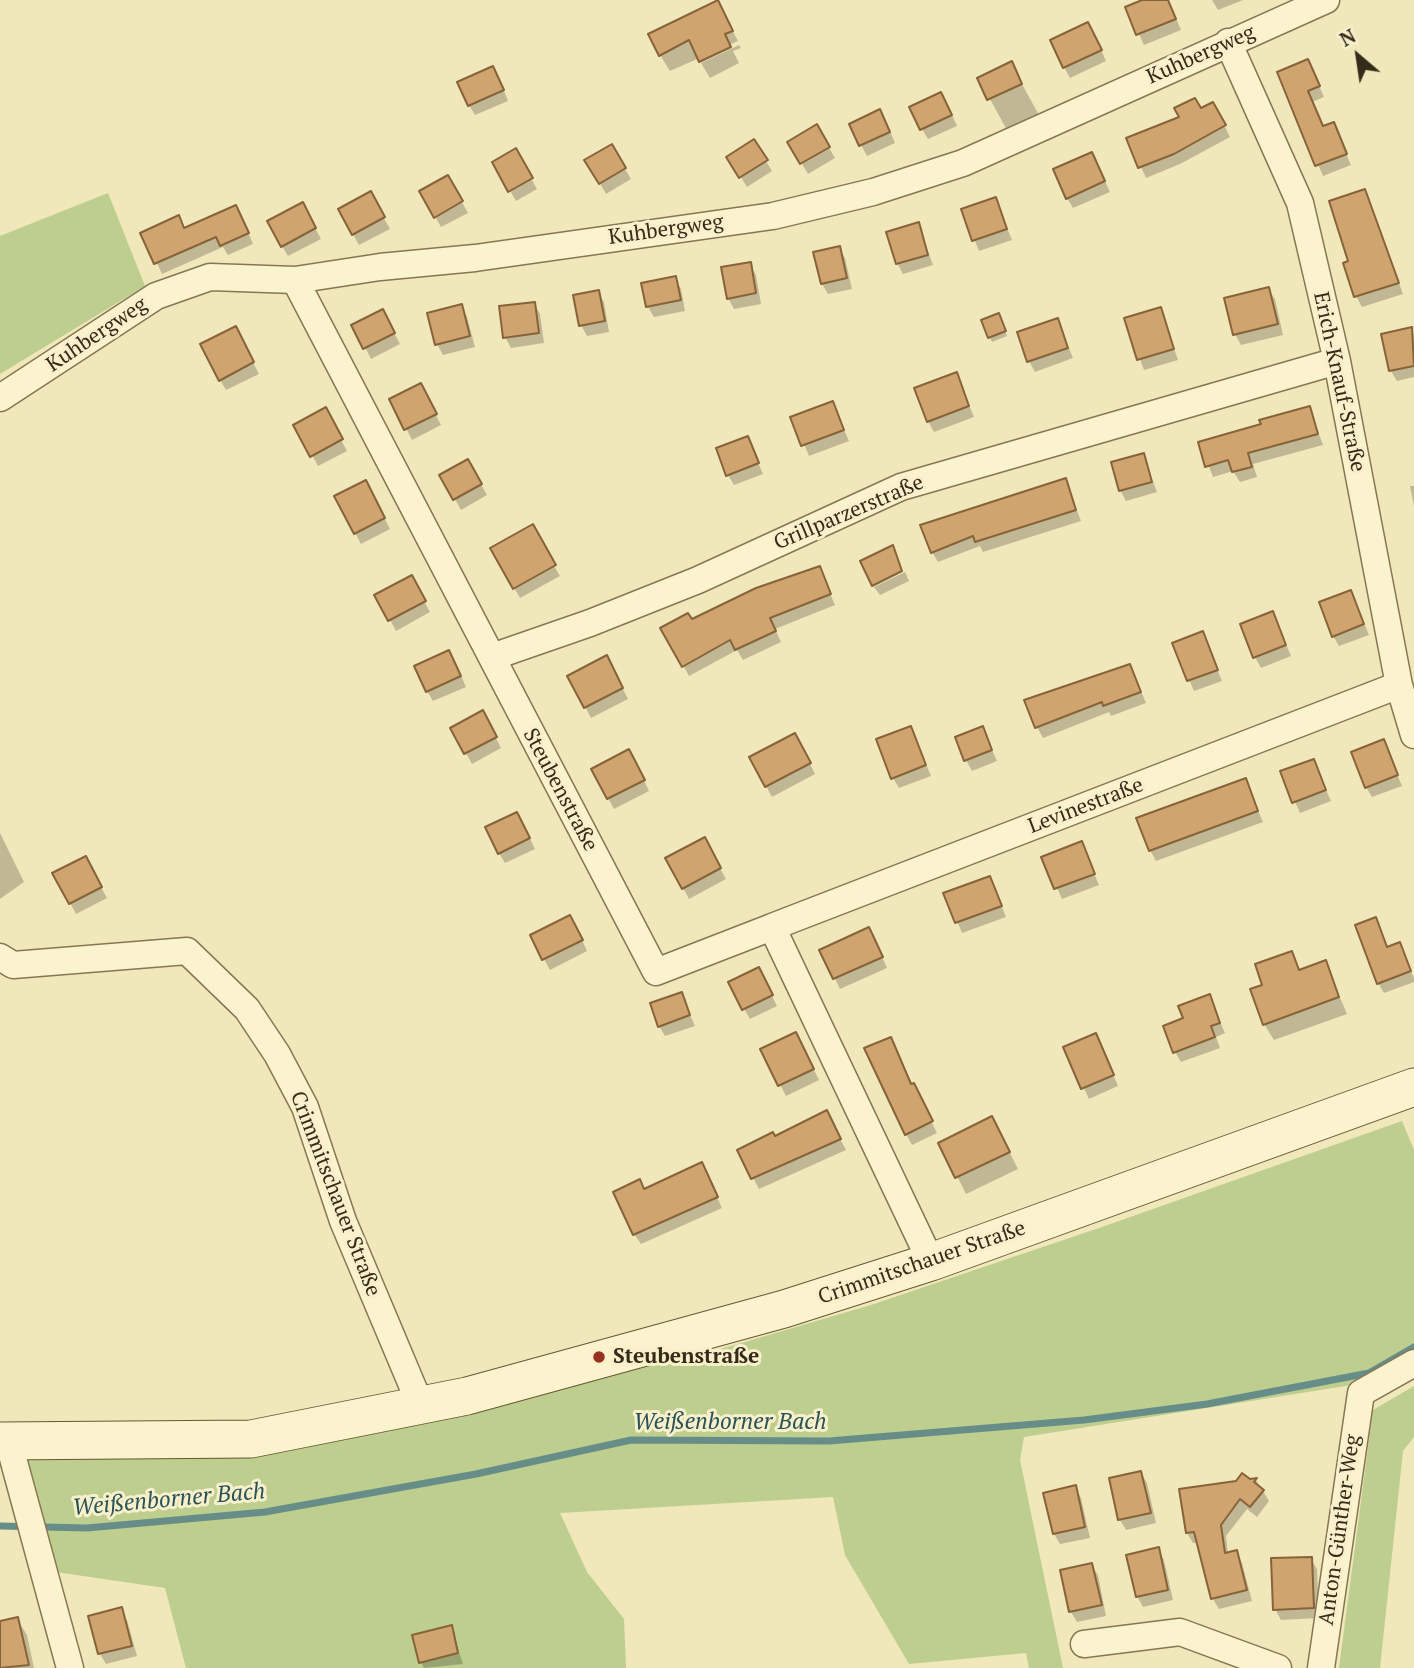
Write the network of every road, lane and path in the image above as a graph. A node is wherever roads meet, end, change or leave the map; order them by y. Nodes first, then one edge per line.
1 (1326, 0) edge
2 (1228, 41) junction
3 (295, 280) junction
4 (1337, 361) junction
5 (0, 398) edge
6 (492, 657) junction
7 (1399, 685) junction
8 (1414, 735) edge
9 (772, 926) junction
10 (0, 957) edge
11 (1414, 1087) edge
12 (931, 1262) junction
13 (1414, 1363) edge
14 (420, 1404) junction
15 (4, 1440) edge
16 (1084, 1644) dead end
17 (70, 1668) edge
18 (1278, 1668) edge
19 (1321, 1668) edge

1 - 2 street, Kuhbergweg
2 - 3 street, Kuhbergweg
2 - 4 street, Erich-Knauf-Straße
3 - 5 street, Kuhbergweg
3 - 6 street, Steubenstraße
4 - 6 street, Grillparzerstraße
4 - 7 street, Erich-Knauf-Straße
6 - 9 street, Steubenstraße
7 - 8 street, Erich-Knauf-Straße
7 - 9 street, Levinestraße
9 - 12 street
10 - 14 street, Crimmitschauer Straße
11 - 12 main road, Crimmitschauer Straße
12 - 14 main road, Crimmitschauer Straße
13 - 19 street, Anton-Günther-Weg
14 - 15 main road, Crimmitschauer Straße
15 - 17 street
16 - 18 street

